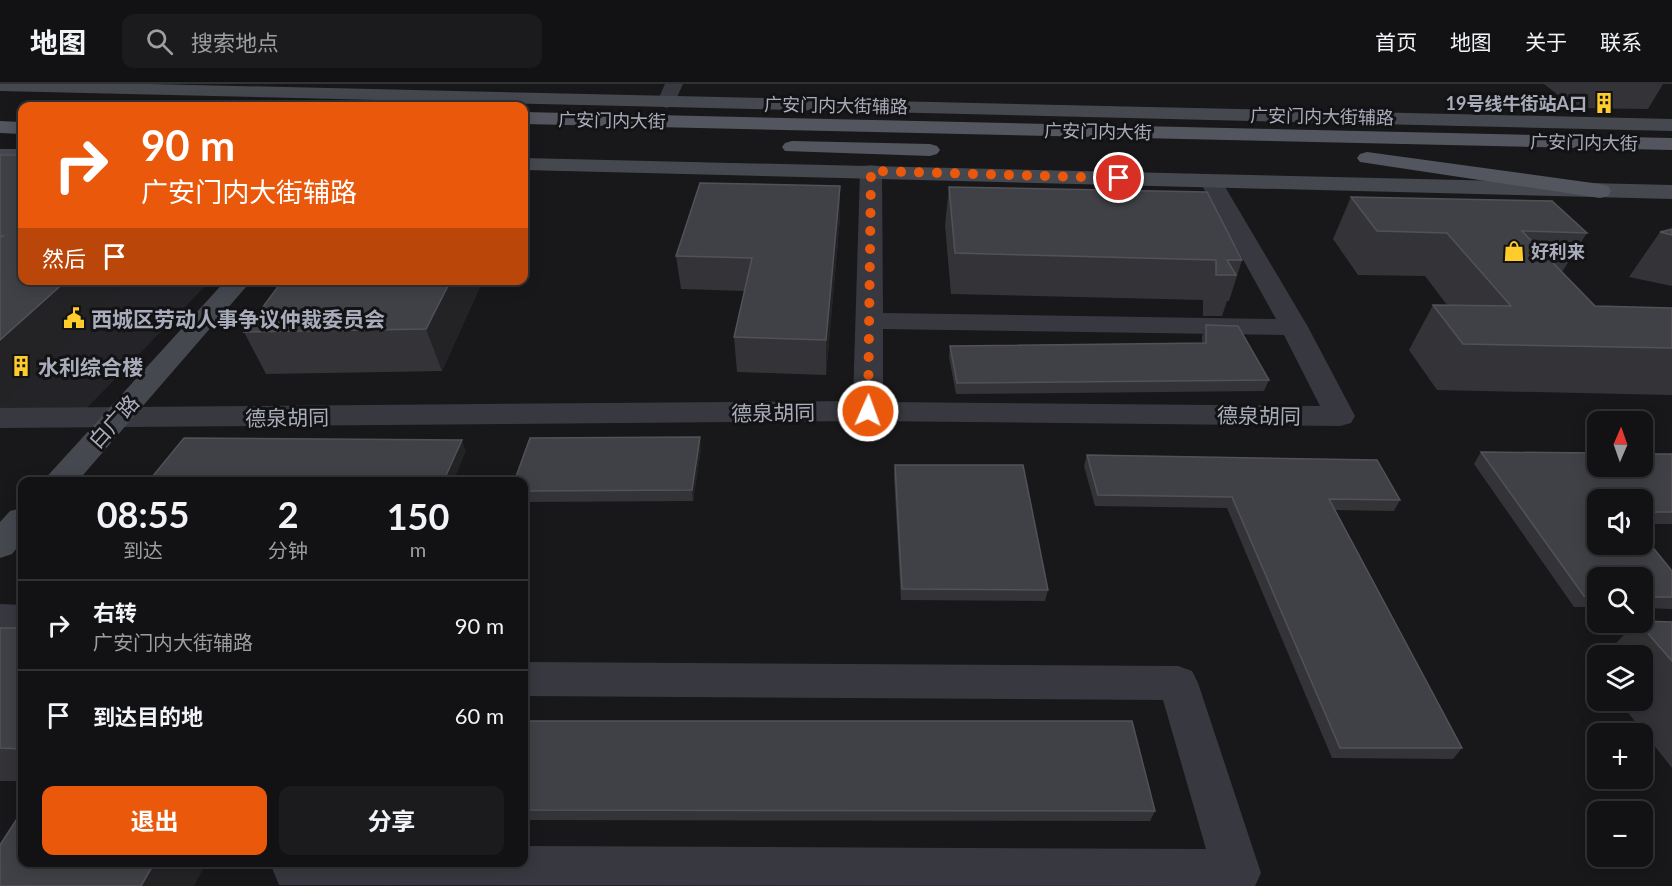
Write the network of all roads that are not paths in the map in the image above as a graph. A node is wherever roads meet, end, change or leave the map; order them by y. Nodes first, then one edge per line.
1 (0, 86) edge
2 (670, 93) edge
3 (400, 100) edge
4 (838, 105) junction
5 (528, 118) edge
6 (1672, 125) edge
7 (0, 127) edge
8 (18, 128) edge
9 (1080, 130) junction
10 (1672, 144) edge
11 (775, 146) dead end
12 (954, 150) dead end
13 (0, 155) edge
14 (18, 155) edge
15 (1344, 158) dead end
16 (1367, 158) junction
17 (1543, 163) dead end
18 (528, 164) edge
19 (871, 171) junction
20 (1210, 180) junction
21 (1600, 191) junction
22 (1672, 192) edge
23 (236, 285) edge
24 (870, 321) junction
25 (1294, 327) junction
26 (868, 411) junction
27 (0, 418) edge
28 (115, 419) junction
29 (63, 477) edge
30 (18, 525) edge
31 (0, 545) edge
32 (0, 619) edge
33 (18, 620) edge
34 (528, 679) edge
35 (296, 867) edge
36 (666, 878) edge

1 - 3 street, 广安门内大街辅路
2 - 3 street, 广安门内大街辅路
2 - 4 street, 广安门内大街辅路
4 - 6 street, 广安门内大街辅路
4 - 9 main road
5 - 9 main road, 广安门内大街
7 - 8 main road
9 - 10 main road, 广安门内大街
11 - 12 main road
13 - 14 street
15 - 16 main road, 广安门内大街
16 - 17 main road, 广安门内大街
16 - 21 main road
18 - 19 street
19 - 20 street
19 - 24 street
20 - 21 street
20 - 25 street, 德泉胡同
21 - 22 street
23 - 28 street, 白广路
24 - 25 street
24 - 26 street
25 - 26 street, 德泉胡同
26 - 28 street, 德泉胡同
27 - 28 street, 德泉胡同
28 - 29 street, 白广路
30 - 31 street
32 - 33 street
34 - 36 street
35 - 36 street

